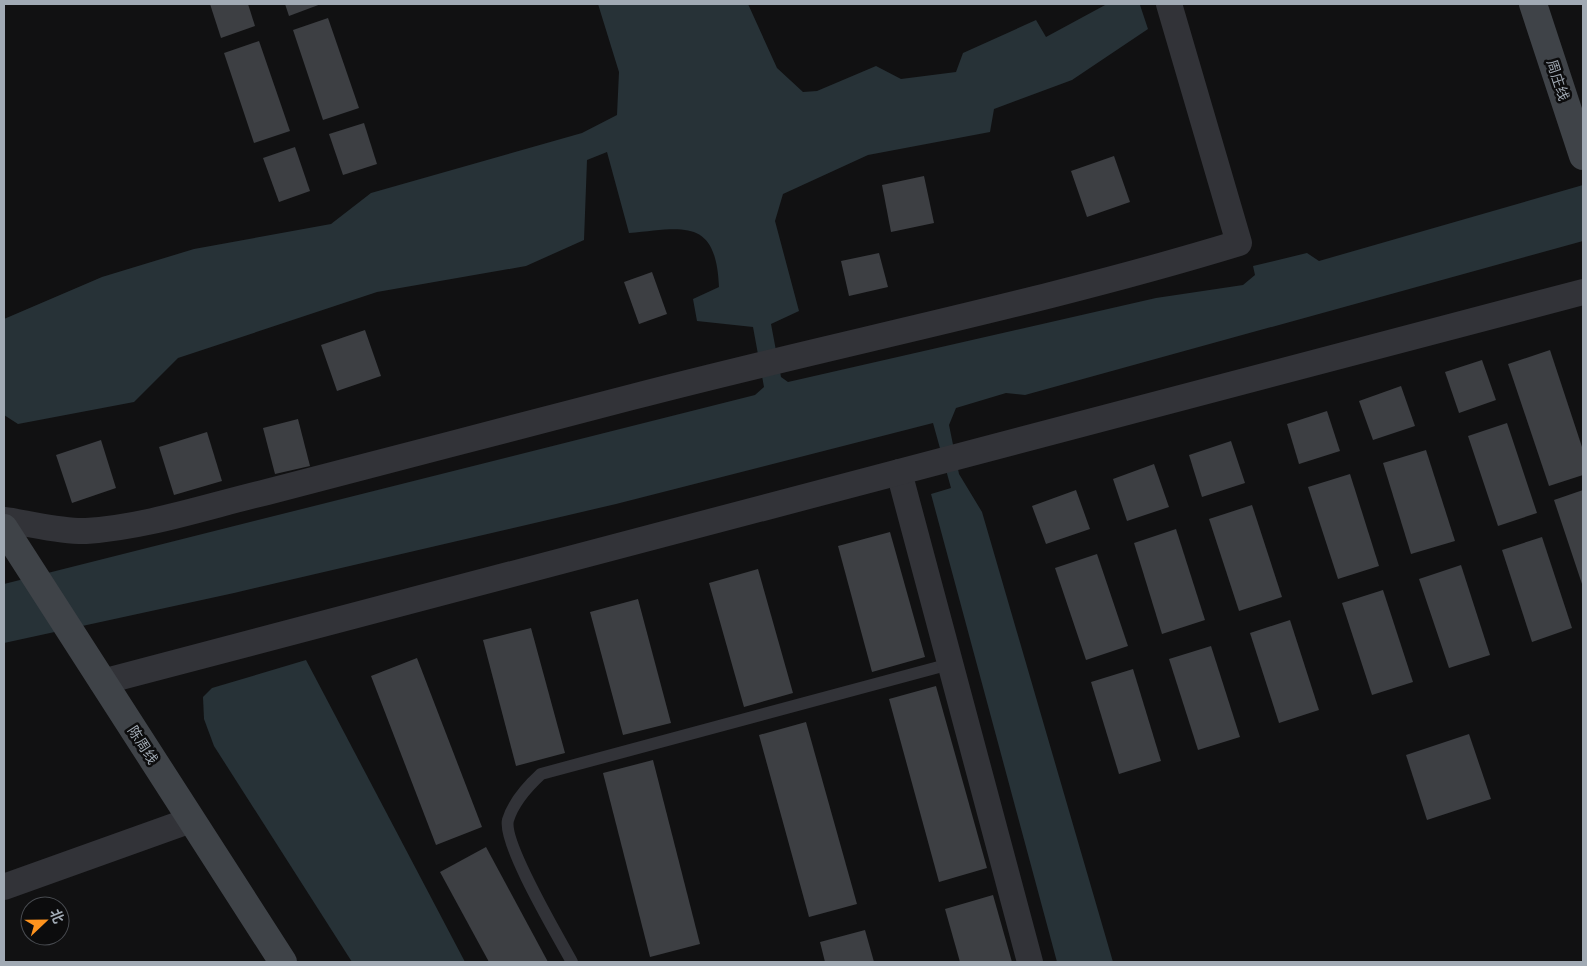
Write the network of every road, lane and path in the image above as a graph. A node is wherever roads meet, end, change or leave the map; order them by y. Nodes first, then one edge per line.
1 (1169, 4) edge
2 (1533, 4) edge
3 (1583, 156) edge
4 (1583, 292) edge
5 (899, 472) junction
6 (4, 520) edge
7 (4, 528) edge
8 (950, 664) junction
9 (102, 682) junction
10 (191, 820) junction
11 (4, 887) edge
12 (283, 962) edge
13 (572, 962) edge
14 (1030, 962) edge

1 - 6 street
2 - 3 main road, 周庄线
4 - 5 street
5 - 8 street
5 - 9 street
7 - 9 main road, 陈周线
8 - 13 lane
8 - 14 street
9 - 10 main road, 陈周线
10 - 11 street
10 - 12 main road, 陈周线

